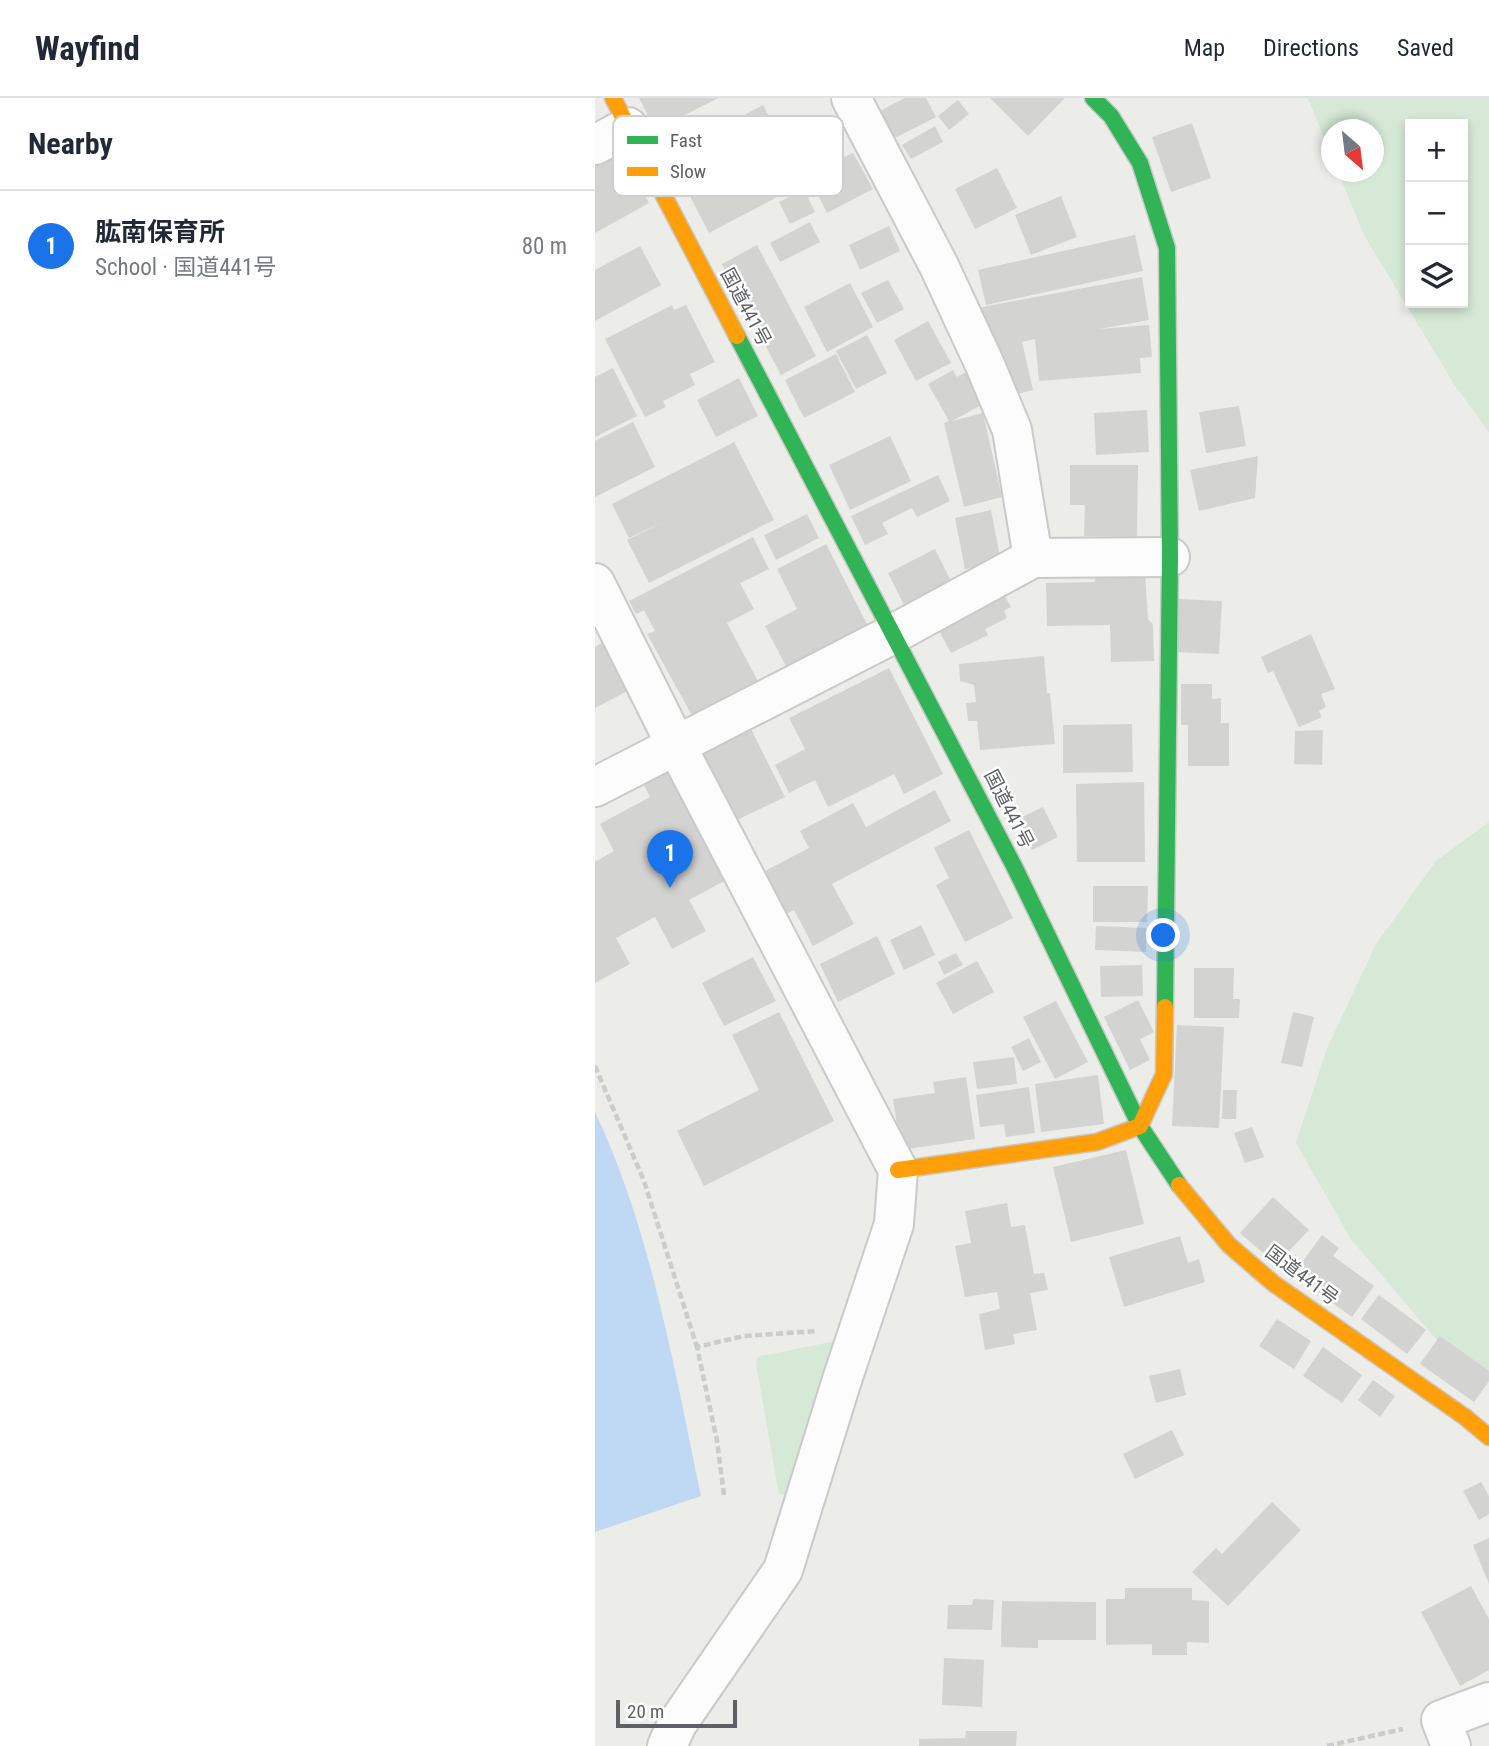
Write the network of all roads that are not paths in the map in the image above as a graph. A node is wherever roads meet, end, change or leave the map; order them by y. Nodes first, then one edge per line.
1 (851, 98) edge
2 (1093, 98) edge
3 (613, 122) edge
4 (595, 145) edge
5 (664, 196) edge
6 (1170, 557) junction
7 (1033, 558) junction
8 (595, 583) edge
9 (895, 634) junction
10 (676, 745) junction
11 (595, 787) edge
12 (1140, 1126) junction
13 (898, 1170) junction
14 (1489, 1437) edge
15 (1489, 1702) edge
16 (1446, 1733) edge
17 (667, 1746) edge

1 - 7 street
2 - 6 main road
3 - 4 street
5 - 9 main road, 国道441号
6 - 7 street
6 - 12 main road
7 - 9 street
8 - 10 street
9 - 10 street
9 - 12 main road, 国道441号
10 - 11 street
10 - 13 street
12 - 13 main road
12 - 14 main road, 国道441号
13 - 17 street
15 - 16 street

